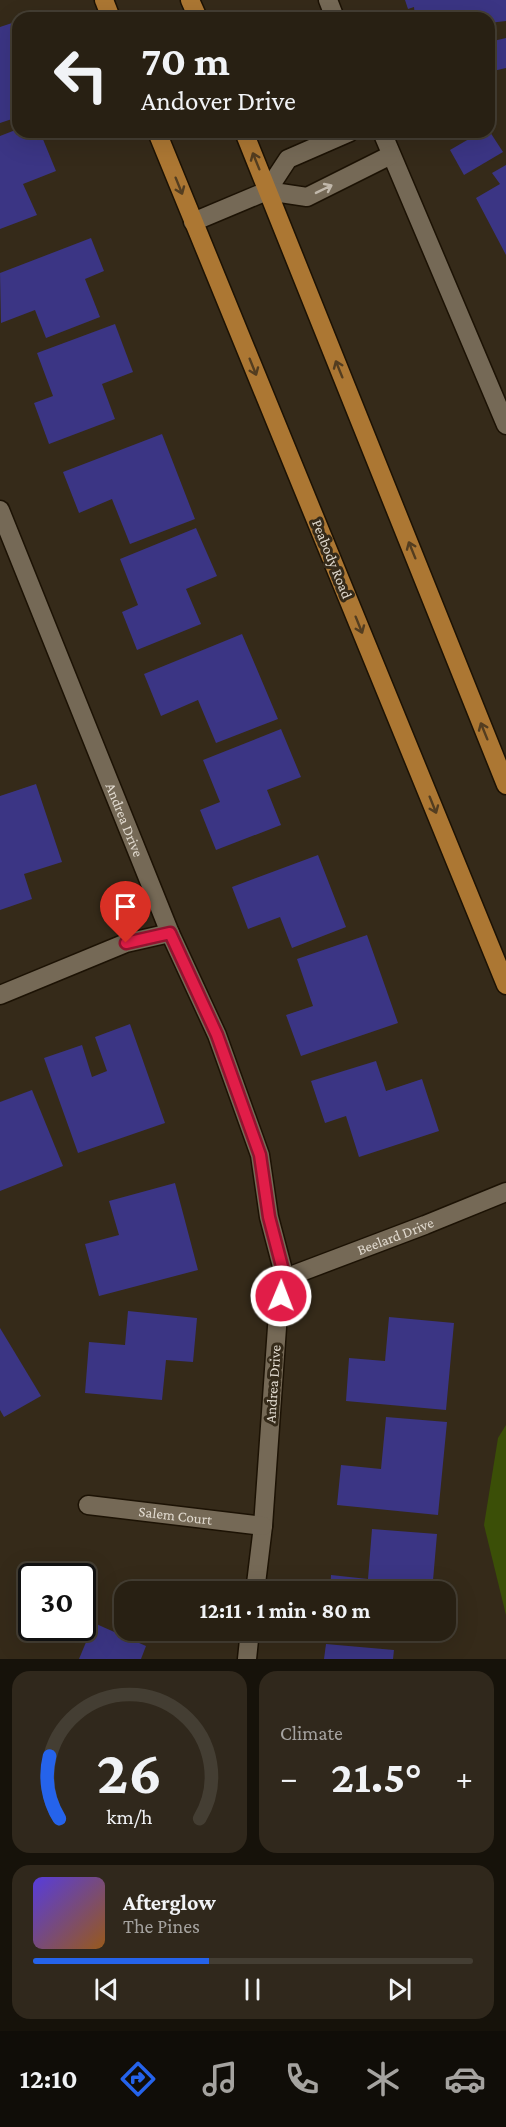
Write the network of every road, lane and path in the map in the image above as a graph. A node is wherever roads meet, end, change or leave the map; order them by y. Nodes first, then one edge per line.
1 (159, 138) edge
2 (246, 138) edge
3 (336, 138) edge
4 (384, 138) edge
5 (391, 155) junction
6 (267, 191) junction
7 (193, 222) junction
8 (506, 425) edge
9 (1, 516) edge
10 (506, 785) edge
11 (170, 933) junction
12 (506, 985) edge
13 (0, 995) edge
14 (506, 1192) edge
15 (285, 1278) junction
16 (88, 1505) dead end
17 (263, 1526) junction
18 (256, 1581) edge
19 (249, 1641) edge
20 (247, 1659) edge

1 -> 7 main road, Peabody Road
6 -> 2 main road
3 - 6 street
4 - 5 street
6 -> 5 street
5 - 8 street
6 - 7 street
10 -> 6 main road
7 -> 12 main road, Peabody Road
9 - 11 street, Andrea Drive
11 - 13 street
11 - 15 street, Andrea Drive
14 - 15 street, Beelard Drive
15 - 17 street, Andrea Drive
16 - 17 street, Salem Court
17 - 18 street, Andrea Drive
19 - 20 street

